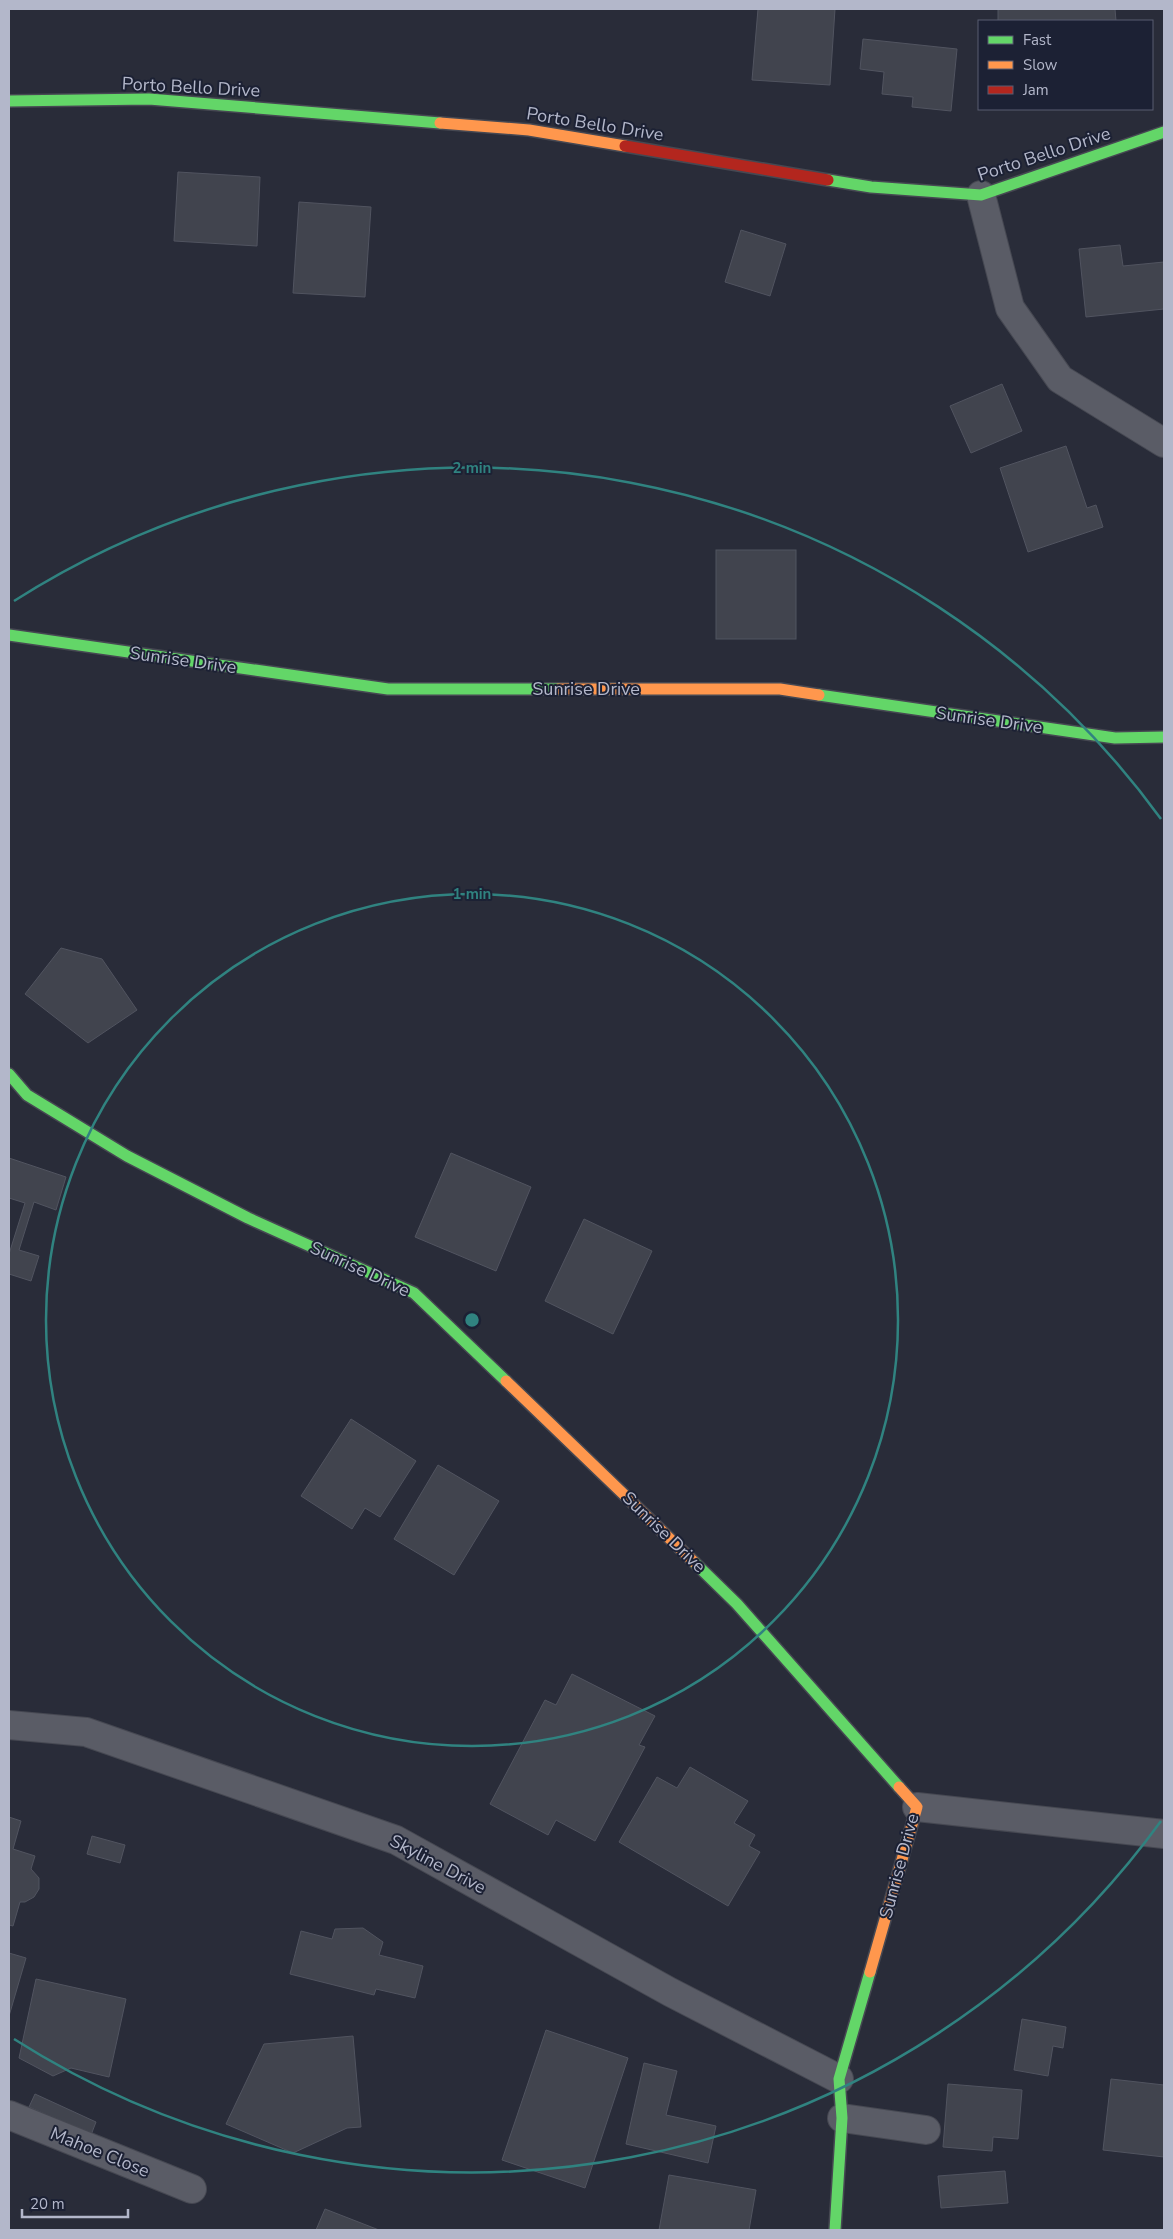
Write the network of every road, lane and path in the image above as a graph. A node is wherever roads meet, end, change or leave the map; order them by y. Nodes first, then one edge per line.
1 (9, 101) edge
2 (1164, 132) edge
3 (981, 194) junction
4 (1164, 443) edge
5 (9, 635) edge
6 (1164, 737) edge
7 (9, 1074) edge
8 (9, 1724) edge
9 (917, 1807) junction
10 (1164, 1834) edge
11 (839, 2079) junction
12 (9, 2115) edge
13 (842, 2118) junction
14 (926, 2130) dead end
15 (192, 2189) dead end
16 (835, 2230) edge

1 - 3 street, Porto Bello Drive
2 - 3 street, Porto Bello Drive
3 - 4 street
5 - 6 street, Sunrise Drive
7 - 9 street, Sunrise Drive
8 - 11 street, Skyline Drive
9 - 10 street
9 - 11 street, Sunrise Drive
11 - 13 street, Sunrise Drive
12 - 15 street, Mahoe Close
13 - 14 street
13 - 16 street, Sunrise Drive

